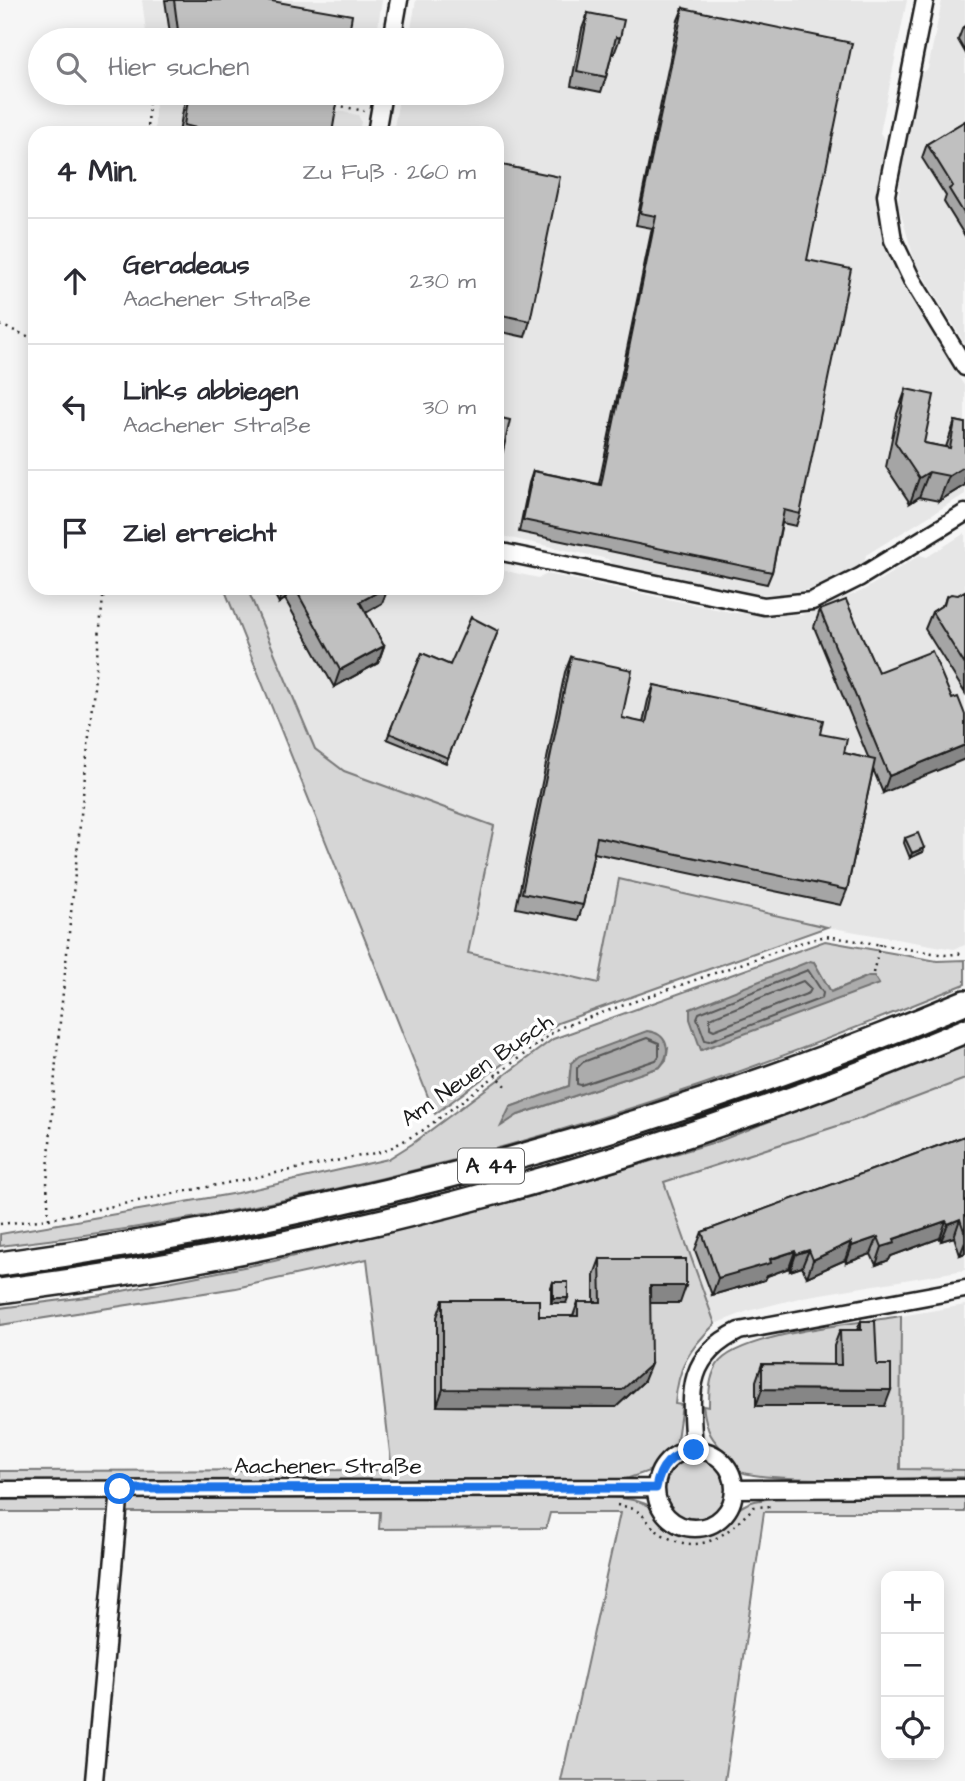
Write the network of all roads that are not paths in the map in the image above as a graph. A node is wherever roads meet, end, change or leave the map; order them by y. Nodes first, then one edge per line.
1 (399, 0) edge
2 (925, 0) edge
3 (394, 28) edge
4 (381, 105) edge
5 (377, 126) edge
6 (965, 367) edge
7 (965, 513) edge
8 (504, 552) edge
9 (965, 1002) edge
10 (965, 1031) edge
11 (0, 1264) edge
12 (965, 1289) edge
13 (0, 1291) edge
14 (694, 1450) junction
15 (656, 1488) junction
16 (965, 1488) edge
17 (120, 1489) junction
18 (735, 1489) junction
19 (0, 1490) edge
20 (94, 1781) edge

1 - 3 street
2 - 6 street
4 - 5 street
7 - 8 street
9 - 11 highway, A 44
10 - 13 highway, A 44
12 - 14 street
14 - 15 street
14 - 18 street
15 - 17 street, Aachener Straße
15 - 18 street
16 - 18 street
17 - 19 street, Aachener Straße
17 - 20 street

